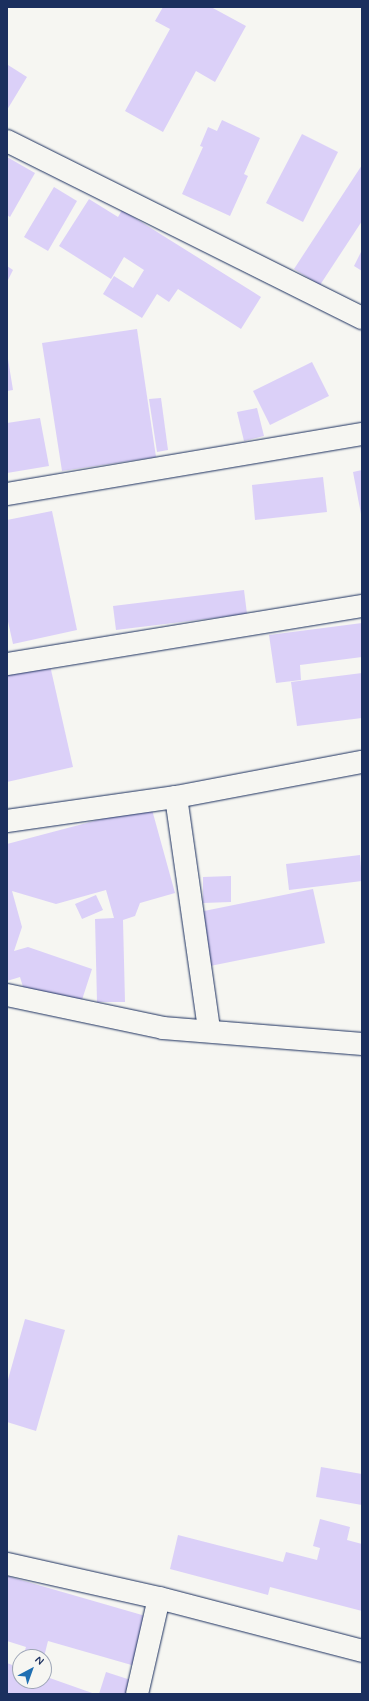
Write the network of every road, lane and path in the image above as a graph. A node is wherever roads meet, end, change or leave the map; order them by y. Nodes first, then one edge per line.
1 (7, 141) edge
2 (362, 318) edge
3 (362, 434) edge
4 (7, 494) edge
5 (362, 606) edge
6 (7, 664) edge
7 (362, 762) edge
8 (176, 797) junction
9 (7, 821) edge
10 (7, 995) edge
11 (209, 1030) junction
12 (362, 1044) edge
13 (7, 1564) edge
14 (159, 1598) junction
15 (362, 1651) edge
16 (137, 1694) edge

1 - 2 street
3 - 4 street
5 - 6 street
7 - 8 street
8 - 9 street
8 - 11 street
10 - 11 street
11 - 12 street
13 - 14 street
14 - 15 street
14 - 16 street

